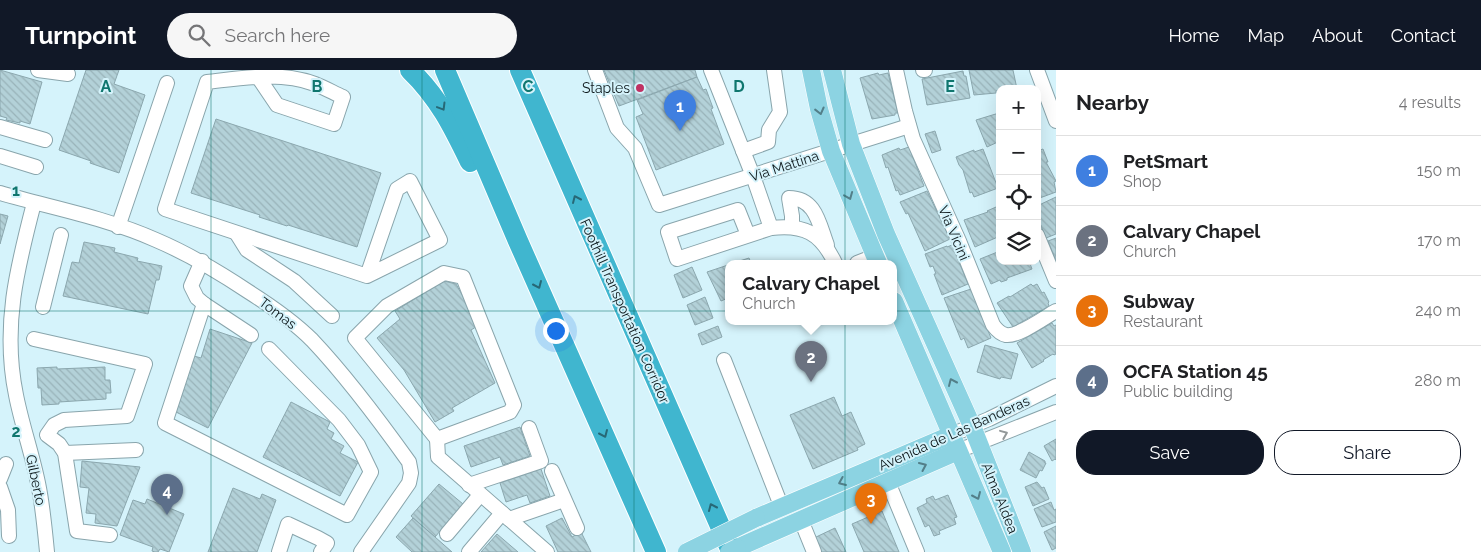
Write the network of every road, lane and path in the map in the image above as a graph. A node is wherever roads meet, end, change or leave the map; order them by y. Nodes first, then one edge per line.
1 (38, 70) edge
2 (410, 70) edge
3 (445, 70) edge
4 (520, 70) edge
5 (528, 70) edge
6 (595, 70) edge
7 (711, 70) edge
8 (774, 70) edge
9 (811, 70) edge
10 (832, 70) edge
11 (896, 70) edge
12 (1037, 70) edge
13 (68, 74) dead end
14 (258, 77) junction
15 (166, 83) dead end
16 (1056, 121) edge
17 (908, 126) junction
18 (0, 127) edge
19 (45, 140) dead end
20 (851, 144) junction
21 (831, 150) junction
22 (743, 151) junction
23 (555, 153) junction
24 (0, 156) edge
25 (36, 167) dead end
26 (753, 176) junction
27 (0, 193) edge
28 (34, 203) junction
29 (118, 227) junction
30 (792, 227) junction
31 (771, 228) junction
32 (237, 234) junction
33 (61, 235) dead end
34 (748, 235) junction
35 (518, 241) junction
36 (1041, 245) edge
37 (828, 248) junction
38 (876, 259) edge
39 (834, 260) edge
40 (202, 262) junction
41 (367, 276) junction
42 (1056, 281) edge
43 (204, 304) junction
44 (43, 307) dead end
45 (897, 308) edge
46 (1056, 311) edge
47 (332, 316) dead end
48 (251, 335) dead end
49 (34, 339) dead end
50 (269, 349) dead end
51 (724, 360) dead end
52 (1056, 386) edge
53 (1056, 412) edge
54 (972, 426) junction
55 (529, 428) dead end
56 (951, 435) junction
57 (437, 439) junction
58 (978, 444) junction
59 (136, 450) dead end
60 (958, 451) junction
61 (65, 453) junction
62 (6, 464) dead end
63 (552, 471) dead end
64 (0, 479) edge
65 (888, 482) junction
66 (469, 485) junction
67 (0, 487) edge
68 (480, 495) junction
69 (564, 500) junction
70 (782, 508) junction
71 (505, 516) junction
72 (795, 523) junction
73 (577, 528) dead end
74 (447, 534) dead end
75 (110, 535) dead end
76 (9, 536) dead end
77 (1020, 551) edge
78 (47, 552) edge
79 (280, 552) edge
80 (321, 552) edge
81 (362, 552) edge
82 (469, 552) edge
83 (547, 552) edge
84 (656, 552) edge
85 (687, 552) edge
86 (730, 552) edge
87 (814, 552) edge
88 (917, 552) edge
89 (1002, 552) edge

1 - 13 street
2 -> 35 highway
3 - 35 highway
4 - 23 highway, Foothill Transportation Corridor
5 - 23 highway
6 - 26 street, Via Mattina
7 - 22 street
8 - 22 street
9 -> 21 main road
10 - 20 main road, Alma Aldea
11 - 17 street, Via Vicini
12 - 16 street
14 - 14 street
14 - 32 street
15 - 29 street
17 - 20 street, Via Mattina
17 - 46 street, Via Vicini
18 - 19 street
20 - 21 street, Via Mattina
54 -> 20 main road, Alma Aldea
21 - 26 street, Via Mattina
21 -> 38 main road
22 - 26 street
86 -> 23 highway, Foothill Transportation Corridor
24 - 25 street
26 - 31 street
27 - 28 street, Tomas
28 - 29 street, Tomas
28 - 78 street, Gilberto
29 - 40 street, Tomas
30 - 31 street
30 - 37 street
30 - 37 street
31 - 34 street
32 - 41 street
32 - 47 street
33 - 44 street
34 - 34 street
35 -> 84 highway
36 - 42 street
37 - 39 street
40 - 43 street
40 - 81 street, Tomas
41 - 41 street
43 - 48 street
43 - 50 street
45 - 56 main road, Alma Aldea
49 - 61 street
51 - 70 street
52 - 54 street, Avenida de Las Banderas
58 -> 53 street, Avenida de Las Banderas
54 - 56 street, Avenida de Las Banderas
54 - 58 main road, Alma Aldea
55 - 66 street
56 - 60 main road, Alma Aldea
56 -> 70 main road, Avenida de Las Banderas
57 - 57 street
57 - 66 street
58 - 60 street, Avenida de Las Banderas
58 - 77 main road, Alma Aldea
59 - 61 street
65 -> 60 main road, Avenida de Las Banderas
60 -> 89 main road, Alma Aldea
61 - 75 street
62 - 64 street
63 - 69 street
65 - 72 main road, Avenida de Las Banderas
65 - 88 street
66 - 68 street
67 - 76 street
68 - 71 street
68 - 74 street
69 - 71 street
69 - 73 street
70 - 72 main road
70 - 85 main road, Avenida de Las Banderas, bridge
71 - 82 street
71 - 83 street
72 - 86 main road, Avenida de Las Banderas, bridge
72 - 87 street
79 - 80 street

